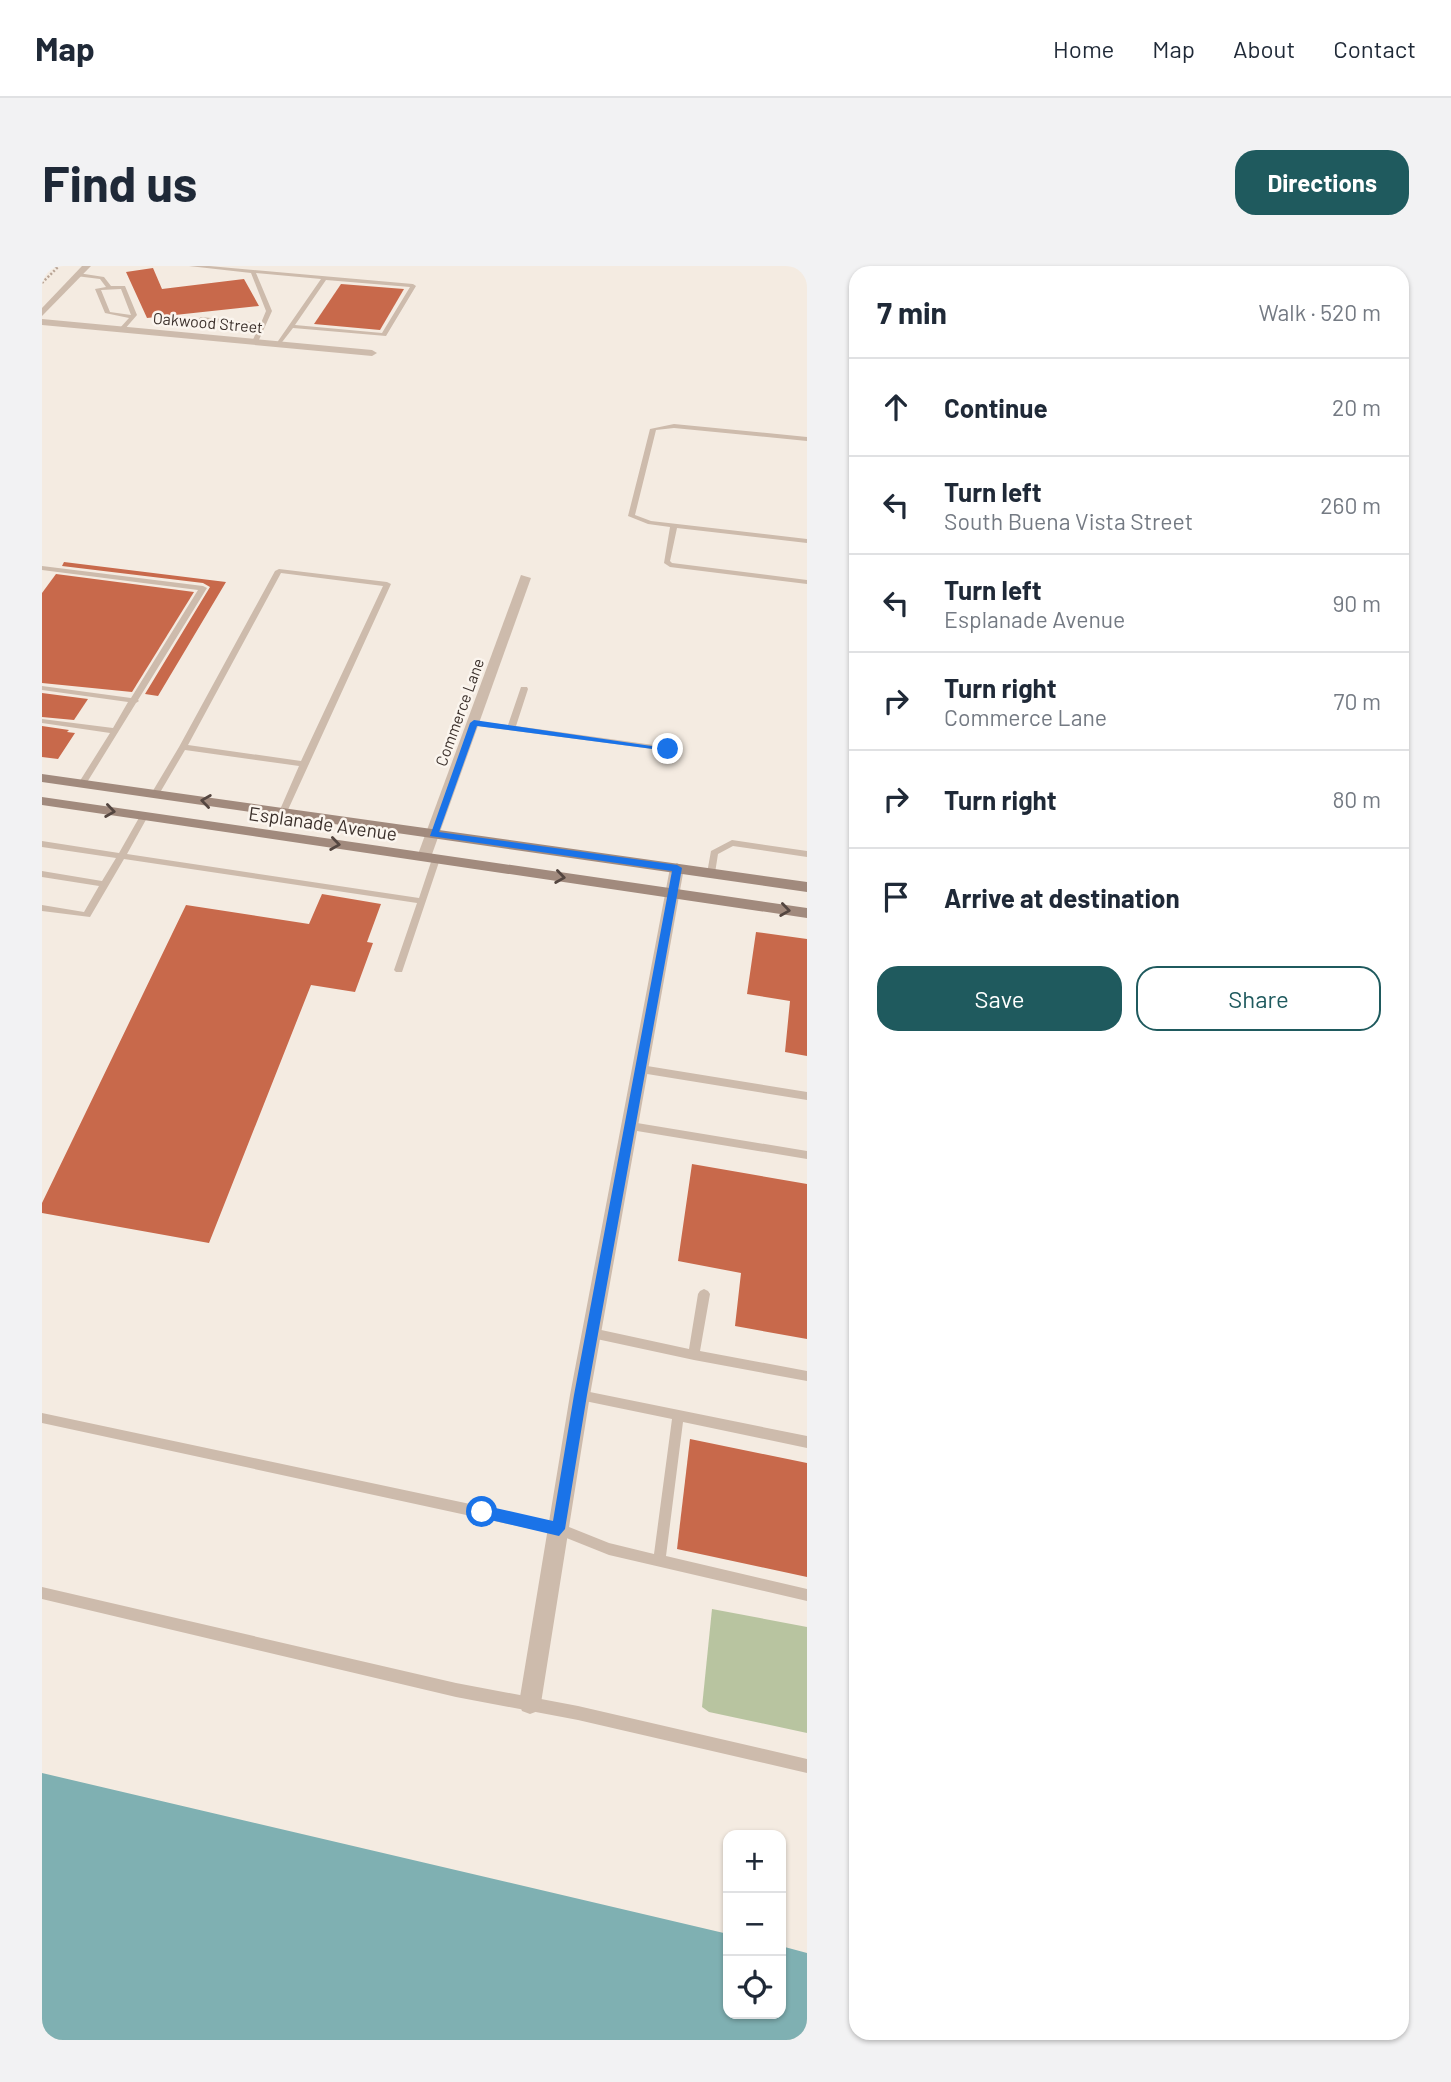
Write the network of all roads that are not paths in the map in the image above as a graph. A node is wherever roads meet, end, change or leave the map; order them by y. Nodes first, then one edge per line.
1 (87, 266) edge
2 (192, 266) edge
3 (253, 272) junction
4 (78, 275) junction
5 (325, 278) junction
6 (110, 288) junction
7 (42, 313) edge
8 (133, 317) junction
9 (201, 319) dead end
10 (42, 322) edge
11 (262, 325) junction
12 (292, 326) junction
13 (122, 329) junction
14 (255, 342) junction
15 (279, 344) junction
16 (372, 353) dead end
17 (807, 439) edge
18 (674, 526) junction
19 (807, 541) edge
20 (42, 568) edge
21 (525, 578) dead end
22 (807, 582) edge
23 (42, 688) edge
24 (524, 689) dead end
25 (135, 701) junction
26 (42, 721) edge
27 (474, 723) junction
28 (511, 728) junction
29 (116, 731) junction
30 (183, 747) junction
31 (668, 749) dead end
32 (304, 764) junction
33 (42, 778) edge
34 (82, 784) junction
35 (155, 794) junction
36 (42, 802) edge
37 (284, 813) junction
38 (144, 816) junction
39 (433, 834) junction
40 (42, 844) edge
41 (807, 854) edge
42 (121, 856) junction
43 (430, 858) junction
44 (677, 868) junction
45 (711, 873) junction
46 (42, 874) edge
47 (105, 884) junction
48 (807, 887) edge
49 (674, 894) junction
50 (422, 901) junction
51 (42, 908) edge
52 (807, 913) edge
53 (399, 970) dead end
54 (641, 1069) junction
55 (807, 1096) edge
56 (631, 1126) junction
57 (807, 1155) edge
58 (704, 1294) dead end
59 (592, 1333) junction
60 (695, 1355) junction
61 (807, 1376) edge
62 (580, 1395) junction
63 (678, 1416) junction
64 (42, 1419) edge
65 (807, 1442) edge
66 (559, 1529) junction
67 (659, 1561) junction
68 (42, 1593) edge
69 (807, 1595) edge
70 (530, 1703) junction
71 (807, 1766) edge

1 - 4 street
2 - 3 lane
3 - 5 lane
3 - 11 lane
4 - 6 lane
4 - 7 street
5 - 12 lane
5 - 12 lane
6 - 8 lane
6 - 8 lane
8 - 13 lane
9 - 11 lane
10 - 13 street, Oakwood Street
11 - 14 lane
12 - 15 lane
13 - 14 street, Oakwood Street
14 - 15 street, Oakwood Street
15 - 16 street, Oakwood Street
17 - 18 lane
18 - 19 lane
18 - 22 lane
20 - 25 lane
21 - 27 street, Commerce Lane
23 - 25 lane
24 - 28 lane
25 - 29 lane
26 - 29 lane
27 - 28 lane
27 - 39 street, Commerce Lane
28 - 31 lane
29 - 34 lane
30 - 32 lane
30 - 32 lane
30 - 35 lane
32 - 37 lane
33 - 34 main road, Esplanade Avenue
34 - 35 main road, Esplanade Avenue
37 -> 35 main road, Esplanade Avenue
35 - 38 main road
36 -> 38 main road, Esplanade Avenue
37 - 39 main road, Esplanade Avenue
38 - 42 lane
38 -> 43 main road, Esplanade Avenue
39 - 43 street, Commerce Lane
39 - 44 main road, Esplanade Avenue
40 - 42 lane
41 - 45 lane
42 - 47 lane
42 - 50 lane
43 -> 49 main road, Esplanade Avenue
43 - 50 lane
44 - 45 main road, Esplanade Avenue
44 - 49 street
45 - 48 main road, Esplanade Avenue
46 - 47 lane
47 - 51 lane
49 -> 52 main road, Esplanade Avenue
49 - 54 street
50 - 53 lane
54 - 55 lane
54 - 56 street
56 - 57 lane
56 - 59 street
58 - 60 lane
59 - 60 lane
59 - 62 street
60 - 61 lane
62 - 63 lane
62 - 66 street
63 - 65 lane
63 - 67 lane
64 - 66 lane
66 - 67 lane
66 - 70 street
67 - 69 lane
68 - 70 lane
70 - 71 lane

